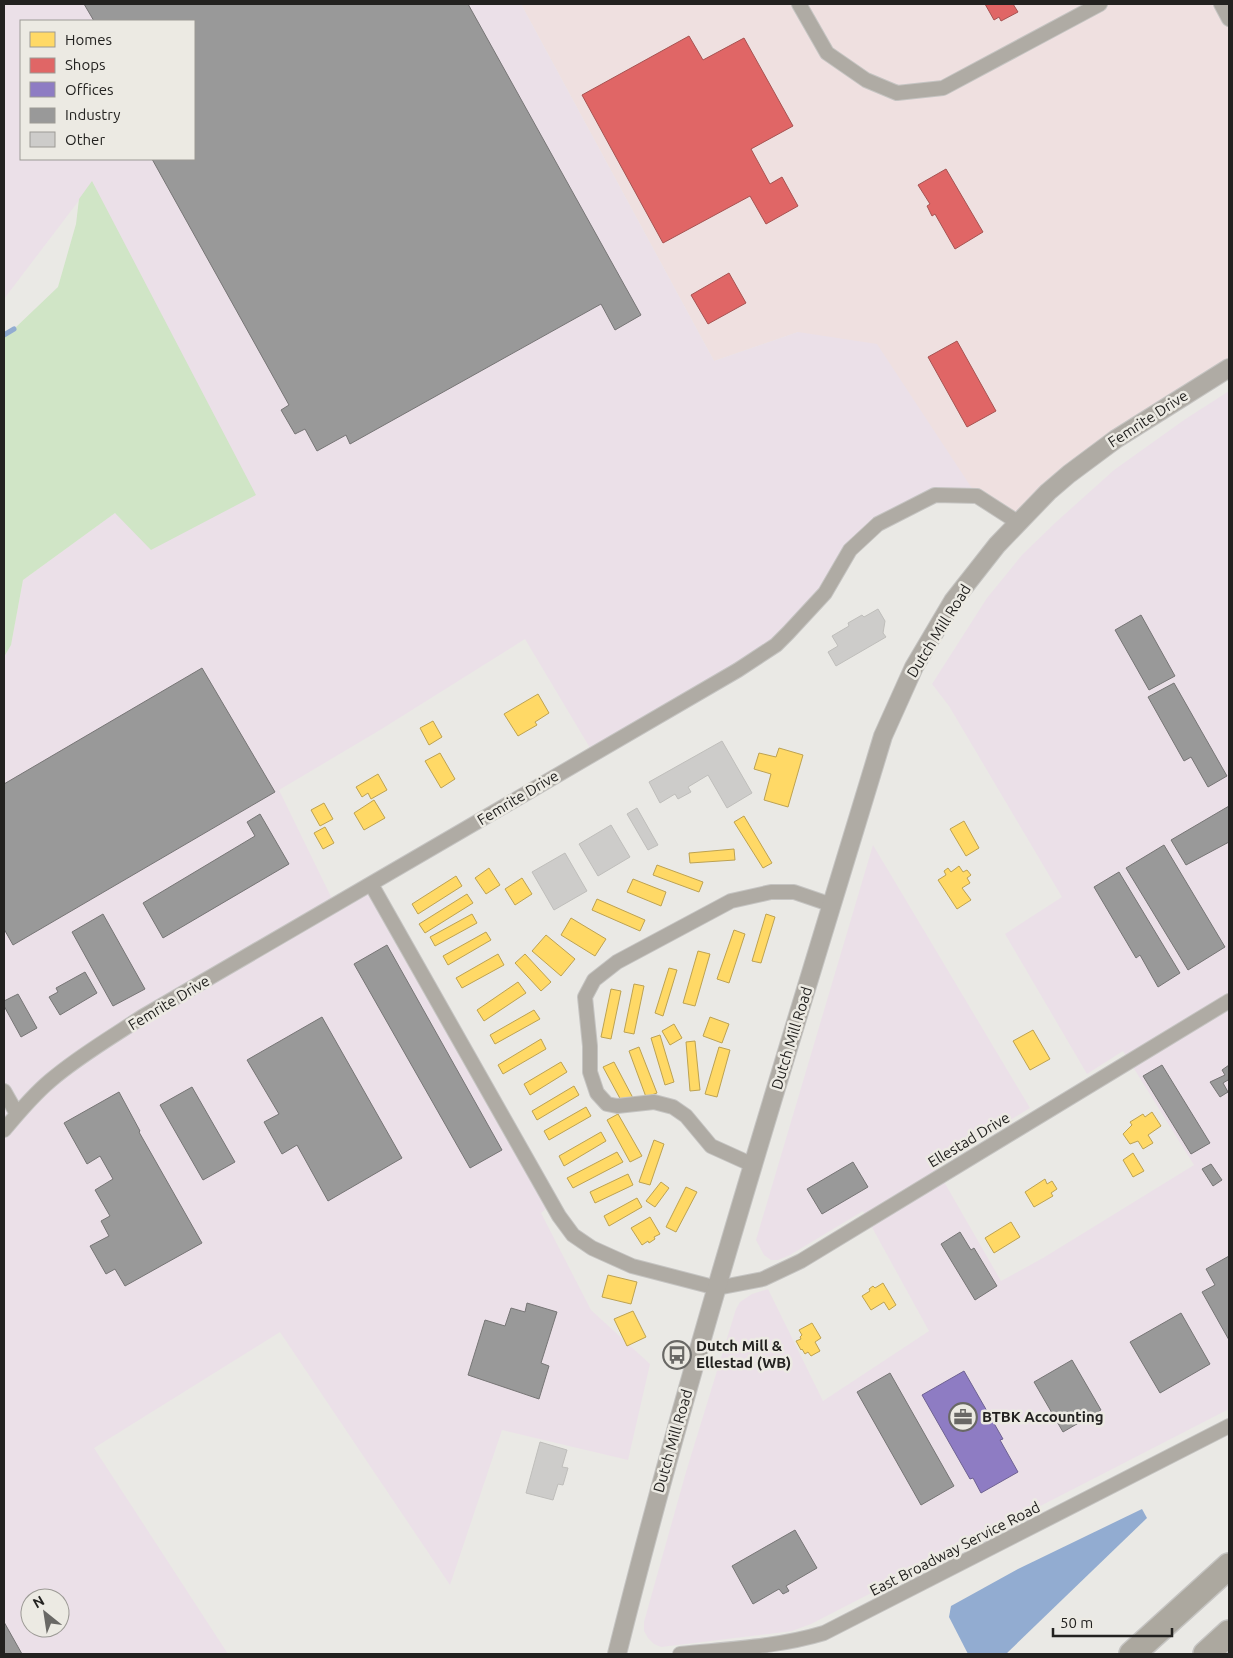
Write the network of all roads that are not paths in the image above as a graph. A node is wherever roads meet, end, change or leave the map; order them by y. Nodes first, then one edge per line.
1 (799, 4) edge
2 (1100, 4) edge
3 (1221, 4) edge
4 (1229, 18) edge
5 (1229, 368) edge
6 (1069, 474) joint
7 (1019, 523) junction
8 (371, 884) junction
9 (832, 905) junction
10 (1229, 1001) edge
11 (4, 1092) edge
12 (17, 1114) junction
13 (4, 1130) edge
14 (753, 1165) junction
15 (718, 1288) junction
16 (1229, 1426) edge
17 (1229, 1566) edge
18 (1229, 1634) edge
19 (1229, 1638) edge
20 (617, 1654) edge
21 (680, 1654) edge
22 (1132, 1654) edge
23 (1206, 1654) edge
24 (1214, 1654) edge

1 - 2 street
3 - 4 street
5 - 6 street, Femrite Drive
6 - 7 street, Dutch Mill Road
7 - 8 street, Femrite Drive
7 - 9 street, Dutch Mill Road
8 - 12 street, Femrite Drive
8 - 15 street
9 - 14 street, Dutch Mill Road
9 - 14 street
10 - 15 street, Ellestad Drive
11 - 12 street
12 - 13 street, Femrite Drive
14 - 15 street, Dutch Mill Road
15 - 20 street, Dutch Mill Road
16 - 21 street, East Broadway Service Road
17 - 22 highway
18 - 23 highway
19 - 24 highway

